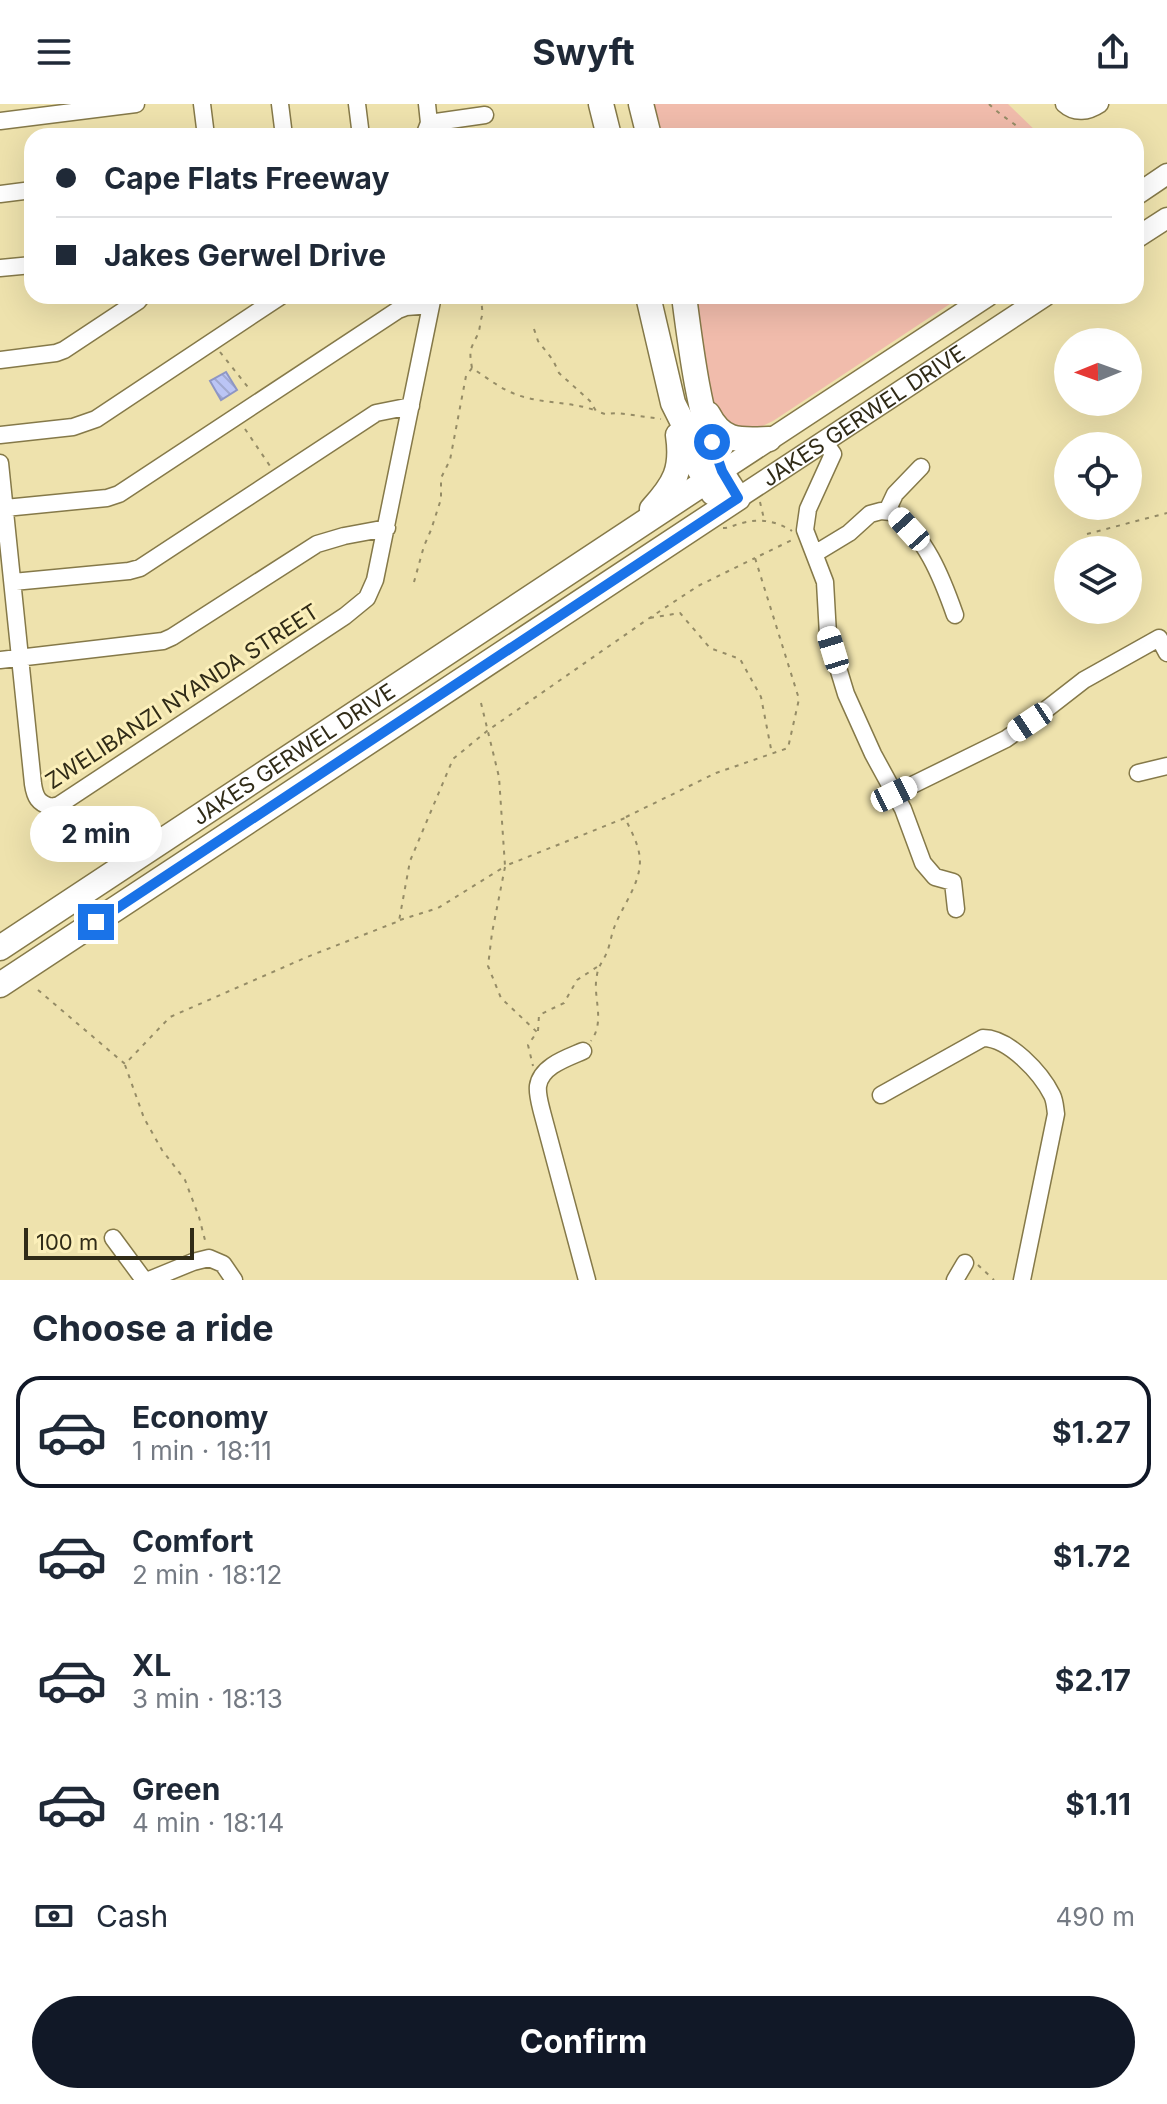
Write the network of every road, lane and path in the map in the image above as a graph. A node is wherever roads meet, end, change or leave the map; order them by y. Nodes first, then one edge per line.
1 (136, 104) edge
2 (202, 104) edge
3 (280, 104) edge
4 (357, 104) edge
5 (427, 104) edge
6 (601, 104) edge
7 (641, 104) edge
8 (989, 104) edge
9 (1064, 104) edge
10 (1100, 104) edge
11 (485, 115) dead end
12 (0, 121) edge
13 (205, 128) edge
14 (283, 128) edge
15 (360, 128) edge
16 (427, 128) edge
17 (431, 128) edge
18 (607, 128) edge
19 (647, 128) edge
20 (1020, 128) edge
21 (1167, 174) edge
22 (1144, 190) edge
23 (24, 191) edge
24 (0, 194) edge
25 (1167, 218) edge
26 (1144, 233) edge
27 (24, 266) edge
28 (0, 268) edge
29 (133, 304) edge
30 (269, 304) edge
31 (417, 304) edge
32 (431, 304) edge
33 (482, 304) edge
34 (649, 304) edge
35 (685, 304) edge
36 (976, 304) edge
37 (1033, 304) edge
38 (534, 329) dead end
39 (212, 342) junction
40 (0, 360) edge
41 (472, 368) junction
42 (702, 401) junction
43 (258, 402) junction
44 (411, 406) junction
45 (596, 411) junction
46 (669, 411) junction
47 (236, 417) junction
48 (0, 435) edge
49 (769, 439) junction
50 (824, 441) junction
51 (0, 463) edge
52 (921, 467) dead end
53 (278, 477) junction
54 (714, 477) junction
55 (5, 508) junction
56 (735, 509) junction
57 (887, 511) junction
58 (1167, 513) edge
59 (765, 520) junction
60 (642, 524) junction
61 (387, 528) junction
62 (1087, 534) dead end
63 (816, 553) junction
64 (755, 558) junction
65 (13, 582) junction
66 (414, 582) dead end
67 (955, 615) dead end
68 (648, 619) junction
69 (1163, 635) edge
70 (1167, 653) edge
71 (21, 657) junction
72 (0, 660) edge
73 (481, 703) dead end
74 (487, 731) junction
75 (772, 754) junction
76 (1167, 766) edge
77 (1138, 773) dead end
78 (894, 794) junction
79 (625, 818) junction
80 (505, 866) junction
81 (956, 909) dead end
82 (399, 921) junction
83 (0, 948) edge
84 (598, 967) junction
85 (0, 985) edge
86 (38, 990) dead end
87 (537, 1032) junction
88 (583, 1051) joint
89 (125, 1064) junction
90 (538, 1089) junction
91 (881, 1095) dead end
92 (113, 1238) dead end
93 (209, 1258) junction
94 (965, 1263) joint
95 (146, 1280) edge
96 (234, 1280) edge
97 (587, 1280) edge
98 (955, 1280) edge
99 (994, 1280) edge
100 (1022, 1280) edge

1 - 12 street
2 - 13 street
3 - 14 street
4 - 15 street
5 - 16 street
6 - 18 highway
7 - 19 highway
8 - 20 path
9 - 10 street
11 - 17 street
21 - 22 main road
23 - 24 street
25 - 26 main road
27 - 28 street
29 - 40 street
30 - 39 street
31 - 43 street
32 - 44 street
33 - 41 path
34 - 46 highway
35 - 42 highway
36 - 49 main road, JAKES GERWEL DRIVE
37 - 50 main road, JAKES GERWEL DRIVE
38 - 45 path
39 - 43 path
39 - 48 street
41 - 45 path
41 - 66 path
42 - 49 highway
42 - 54 highway
43 - 47 street
44 - 53 street
44 - 61 street
45 - 46 path
46 - 54 highway
46 - 60 highway
47 - 53 path
47 - 55 street
49 - 54 main road, JAKES GERWEL DRIVE
50 - 56 main road, JAKES GERWEL DRIVE
50 - 63 street
51 - 55 street
52 - 57 street
53 - 65 street
54 - 56 highway
54 - 60 highway, JAKES GERWEL DRIVE
55 - 65 street
56 - 59 path
56 - 59 path
56 - 85 highway, JAKES GERWEL DRIVE
57 - 63 street
57 - 67 street
58 - 62 path
59 - 64 path
60 - 83 highway, JAKES GERWEL DRIVE
61 - 71 street
61 - 71 street, ZWELIBANZI NYANDA STREET
63 - 78 street
64 - 68 path
64 - 75 path
65 - 71 street
68 - 74 path
68 - 75 path
69 - 70 street
69 - 78 street
71 - 72 street
73 - 74 path
74 - 80 path
74 - 82 path
75 - 79 path
76 - 77 street
78 - 81 street
79 - 80 path
79 - 84 path
80 - 82 path
80 - 87 path
82 - 89 path
84 - 87 path
84 - 88 path
86 - 89 path
87 - 90 path
88 - 90 street
89 - 93 path
90 - 97 street
91 - 100 street
92 - 95 street
93 - 95 street
93 - 96 street
94 - 98 street
94 - 99 path

